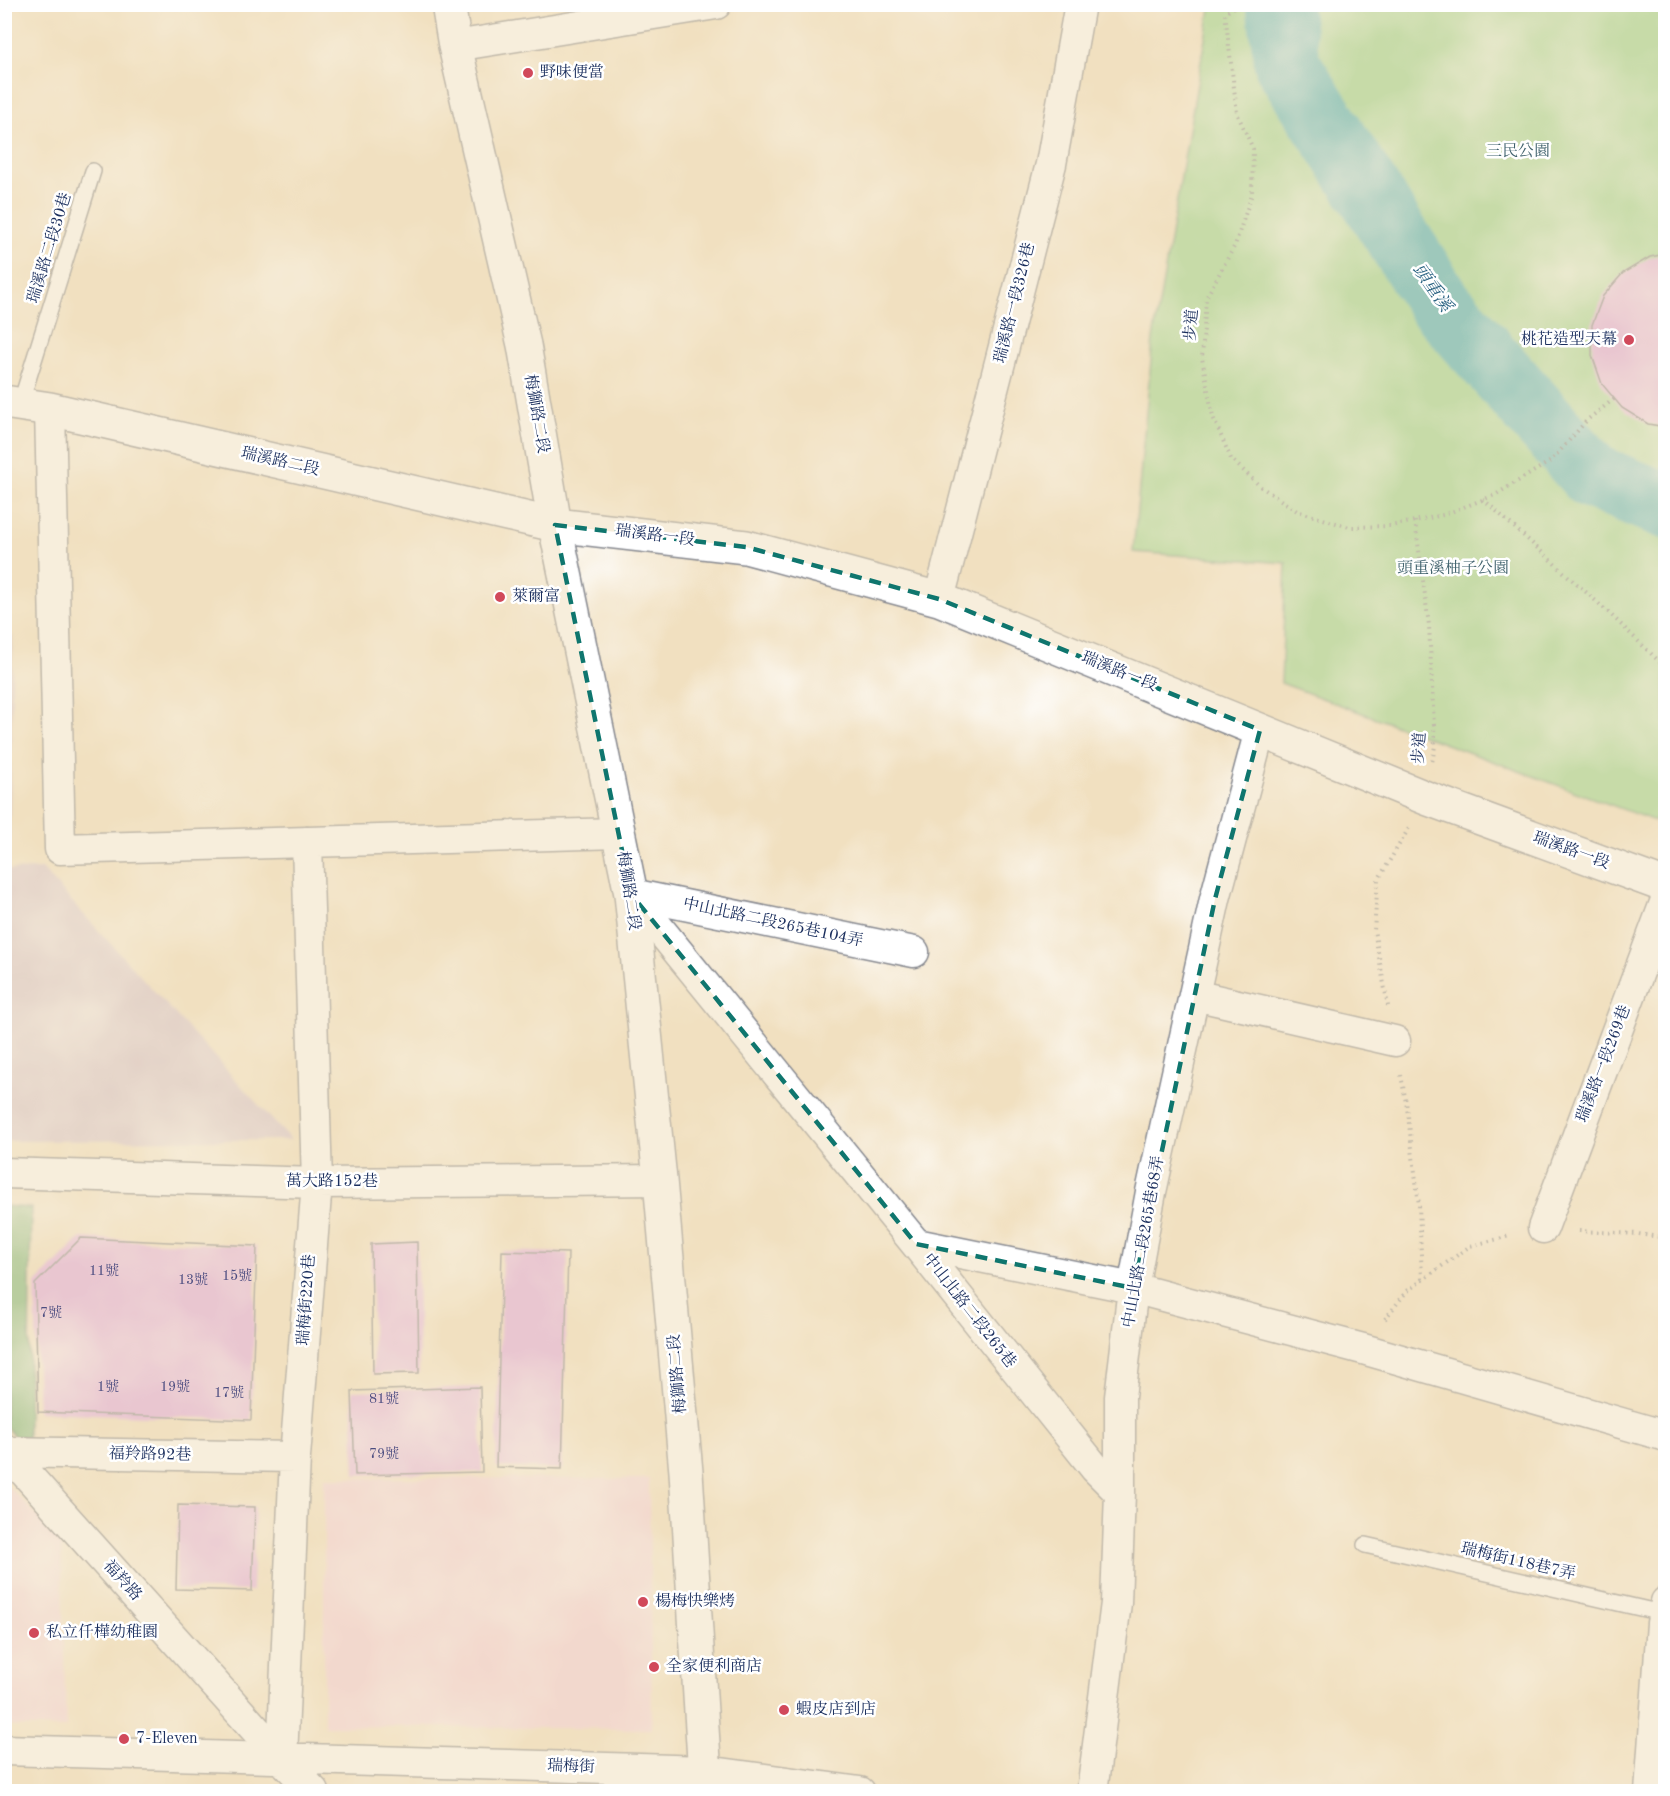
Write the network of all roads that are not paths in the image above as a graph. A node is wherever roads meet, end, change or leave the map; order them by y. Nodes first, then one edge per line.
1 (448, 4) edge
2 (716, 4) edge
3 (1080, 4) edge
4 (455, 46) junction
5 (93, 171) dead end
6 (25, 406) edge
7 (555, 525) junction
8 (939, 599) junction
9 (1260, 730) junction
10 (619, 833) junction
11 (307, 842) junction
12 (1665, 886) edge
13 (631, 894) junction
14 (1665, 900) edge
15 (914, 952) dead end
16 (1194, 994) junction
17 (1395, 1041) dead end
18 (4, 1173) edge
19 (660, 1180) junction
20 (317, 1183) junction
21 (1543, 1228) road end
22 (916, 1244) junction
23 (1133, 1288) junction
24 (1665, 1436) edge
25 (6, 1451) edge
26 (295, 1457) junction
27 (1120, 1493) junction
28 (1365, 1545) dead end
29 (1665, 1610) edge
30 (4, 1750) edge
31 (282, 1759) junction
32 (706, 1781) edge
33 (314, 1791) edge
34 (860, 1791) edge
35 (1092, 1791) edge
36 (1650, 1791) edge

1 - 4 street, 梅獅路二段
2 - 4 street
3 - 8 street, 瑞溪路一段326巷
4 - 7 street, 梅獅路二段
5 - 6 lane, 瑞溪路二段30巷
6 - 7 street, 瑞溪路二段
6 - 11 street
7 - 8 street, 瑞溪路一段
7 - 10 street, 梅獅路二段
8 - 9 street, 瑞溪路一段
9 - 12 street, 瑞溪路一段
9 - 16 street, 中山北路二段265巷68弄
10 - 11 street
10 - 13 street, 梅獅路二段
11 - 20 street, 瑞梅街220巷
13 - 15 street, 中山北路二段265巷104弄
13 - 19 street, 梅獅路二段
13 - 22 street, 中山北路二段265巷
14 - 21 street, 瑞溪路一段269巷
16 - 17 street
16 - 23 street, 中山北路二段265巷68弄
18 - 20 street, 萬大路152巷
19 - 20 street, 萬大路152巷
19 - 32 street, 梅獅路二段
20 - 26 street, 瑞梅街220巷
22 - 23 street
22 - 27 street, 中山北路二段265巷
23 - 24 street
23 - 27 street, 中山北路二段265巷68弄
25 - 26 street, 福羚路92巷
25 - 31 street, 福羚路
26 - 31 street, 瑞梅街220巷
27 - 35 street
28 - 29 lane, 瑞梅街118巷7弄
29 - 36 street
30 - 31 street, 瑞梅街
31 - 32 street, 瑞梅街
31 - 33 street, 福羚路
32 - 34 street, 瑞梅街

